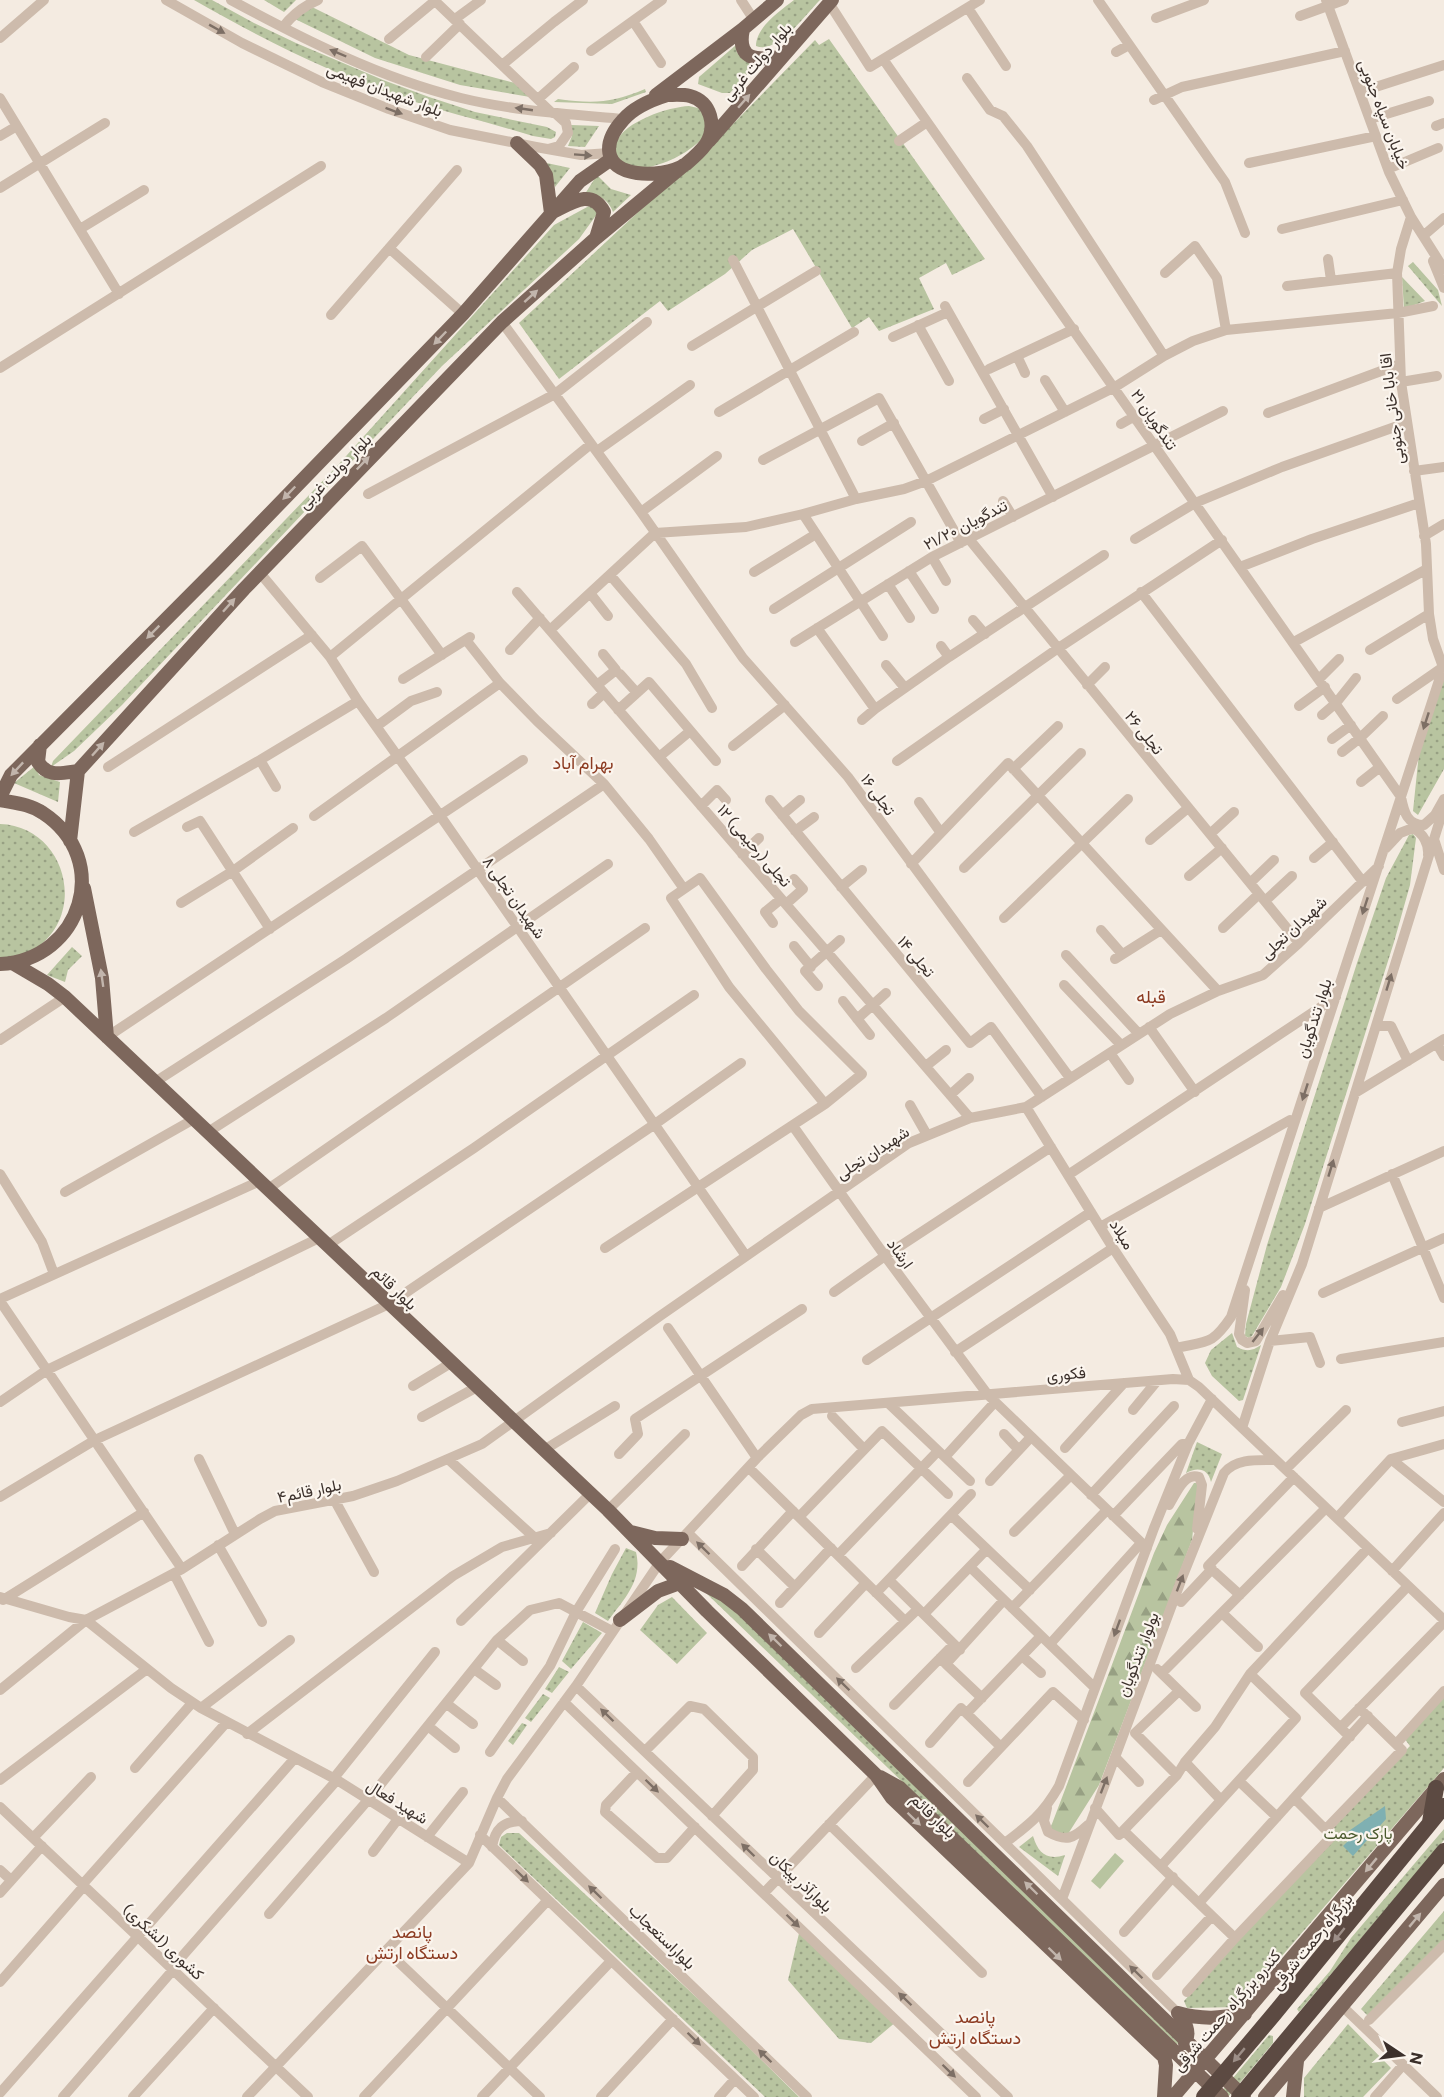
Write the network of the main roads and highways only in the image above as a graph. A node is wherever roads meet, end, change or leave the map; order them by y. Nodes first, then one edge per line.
1 (777, 0) edge
2 (831, 1) edge
3 (743, 29) junction
4 (782, 57) junction
5 (648, 102) junction
6 (517, 143) road end
7 (706, 145) junction
8 (609, 157) junction
9 (684, 165) junction
10 (551, 213) junction
11 (596, 238) junction
12 (40, 745) junction
13 (78, 771) junction
14 (0, 799) edge
15 (70, 841) junction
16 (82, 878) junction
17 (0, 964) edge
18 (14, 964) junction
19 (107, 1037) junction
20 (628, 1531) junction
21 (685, 1536) road end
22 (660, 1562) junction
23 (680, 1583) junction
24 (616, 1626) road end
25 (876, 1775) junction
26 (1440, 1783) edge
27 (1444, 1806) edge
28 (1429, 1825) junction
29 (1444, 1851) edge
30 (1444, 1885) edge
31 (1245, 2014) junction
32 (1275, 2014) junction
33 (1294, 2031) junction
34 (1153, 2047) junction
35 (1297, 2061) junction
36 (1164, 2097) edge
37 (1173, 2097) edge
38 (1204, 2097) edge
39 (1222, 2097) edge
40 (1239, 2097) edge
41 (1244, 2097) edge
42 (1265, 2097) edge
43 (1293, 2097) edge

1 - 3 main road, بلوار دولت غربی
2 - 4 main road, بلوار دولت غربی
3 - 4 main road
3 - 5 main road, بلوار دولت غربی
7 -> 4 main road, بلوار دولت غربی
5 - 7 main road
5 - 8 main road
6 - 10 main road
7 - 9 main road
8 - 9 main road
8 - 10 main road, بلوار دولت غربی
9 - 11 main road, بلوار دولت غربی
10 - 11 main road
10 -> 12 main road, بلوار دولت غربی
13 -> 11 main road, بلوار دولت غربی
12 - 13 main road
12 -> 14 main road, بلوار دولت غربی
13 - 15 main road
14 - 15 main road
15 - 16 main road
16 - 18 main road
19 -> 16 main road
17 - 18 main road
18 - 19 main road, بلوار قائم
19 - 20 main road, بلوار قائم
20 - 21 main road
20 - 22 main road, بلوار قائم
22 - 23 main road, بلوار قائم
41 -> 22 main road, بلوار قائم
23 - 24 main road
23 - 25 main road, بلوار قائم
25 -> 34 main road, بلوار قائم
25 - 39 main road
26 - 28 highway
26 -> 31 main road, کندرو بزرگراه رحمت شرقی
27 - 28 highway, بزرگراه رحمت شرقی
28 -> 32 highway, بزرگراه رحمت شرقی
29 - 33 highway
35 -> 30 main road
31 - 34 main road
31 - 37 main road, کندرو بزرگراه رحمت شرقی
32 - 33 highway
32 -> 38 highway, بزرگراه رحمت شرقی
33 - 40 highway
34 - 36 main road, بلوار قائم
35 - 42 main road
35 - 43 main road

